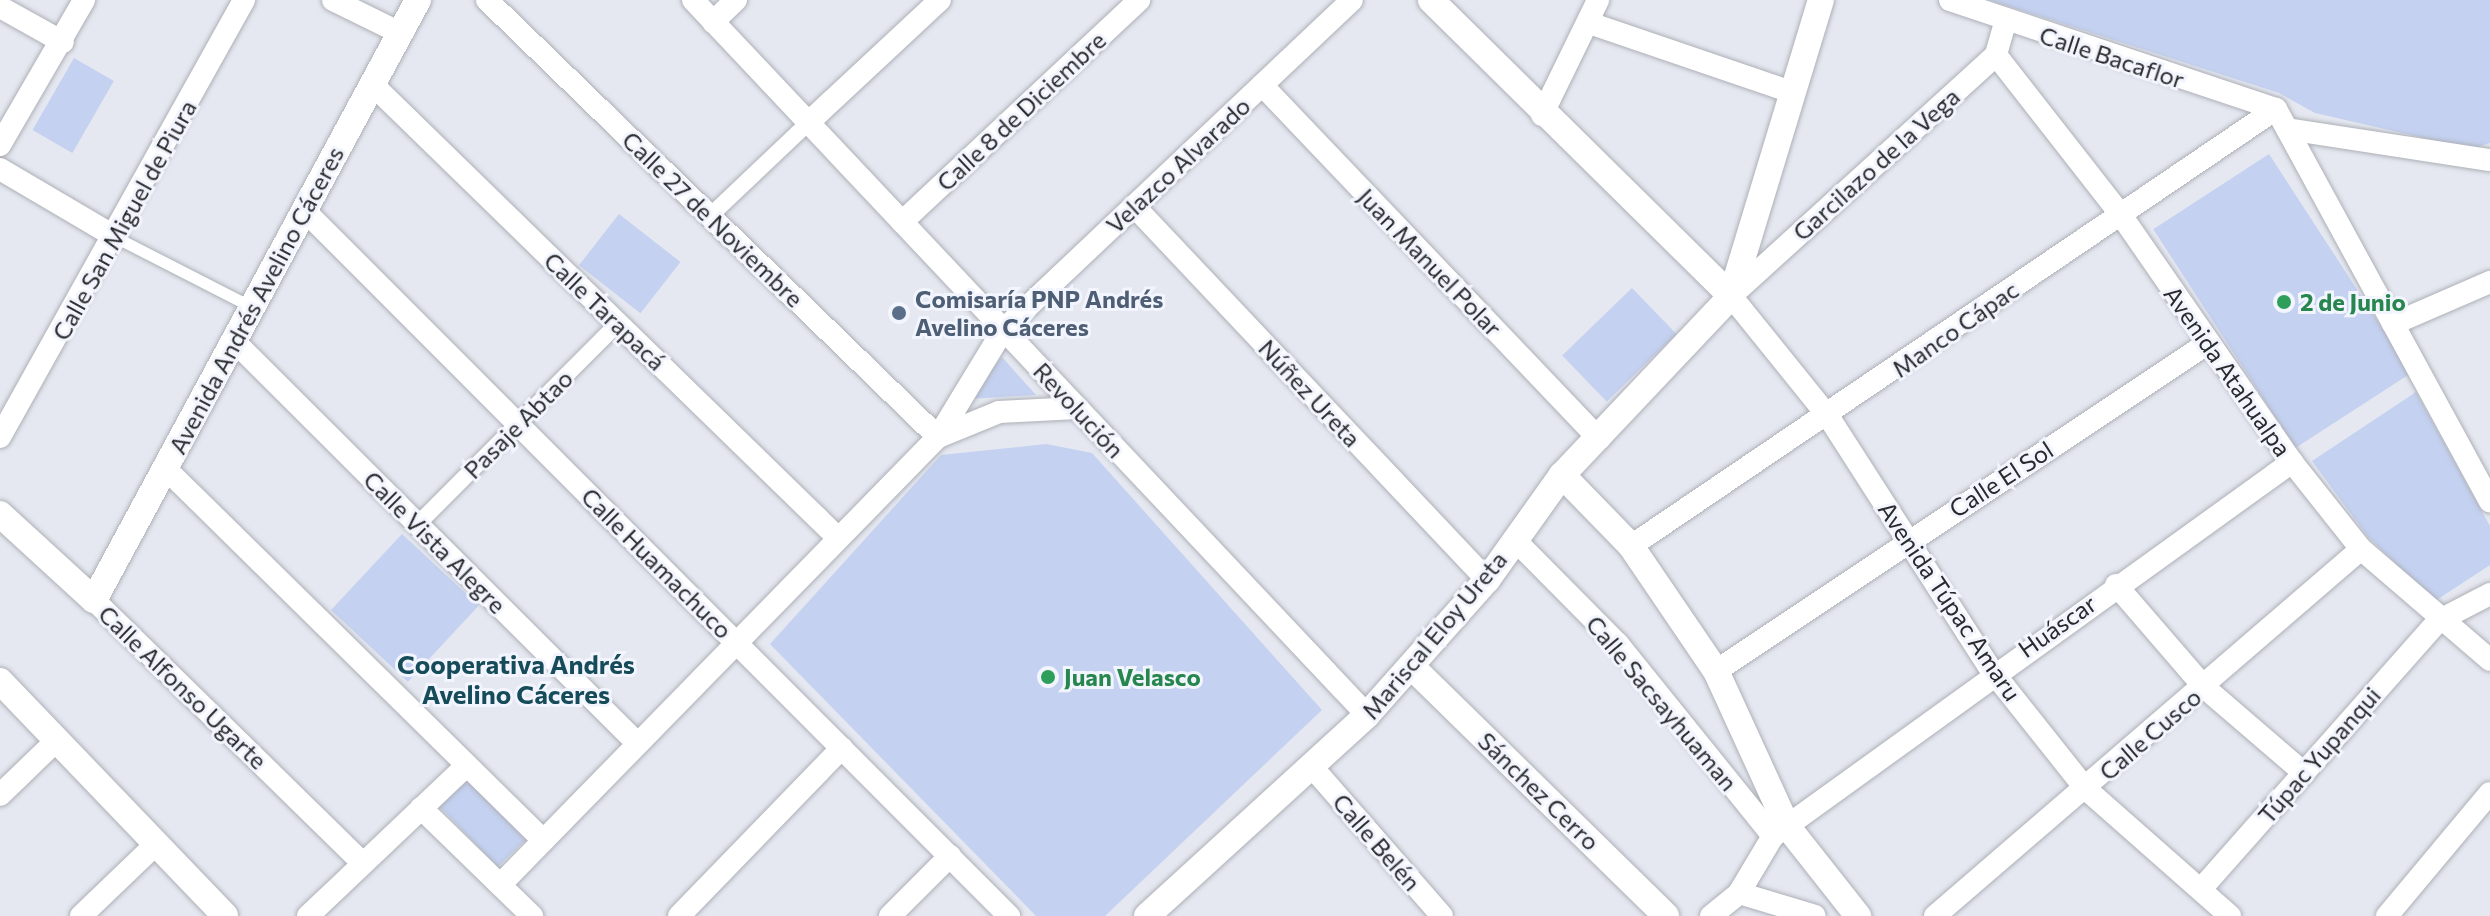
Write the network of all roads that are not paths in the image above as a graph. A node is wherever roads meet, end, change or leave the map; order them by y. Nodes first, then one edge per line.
1 (84, 0) edge
2 (244, 0) edge
3 (333, 0) edge
4 (418, 0) edge
5 (487, 0) edge
6 (693, 0) edge
7 (736, 0) edge
8 (940, 0) edge
9 (1139, 0) edge
10 (1352, 0) edge
11 (1431, 0) edge
12 (1598, 0) edge
13 (1821, 0) edge
14 (1950, 0) edge
15 (0, 7) edge
16 (713, 22) junction
17 (1589, 23) junction
18 (2005, 23) junction
19 (400, 33) junction
20 (63, 42) junction
21 (1996, 55) junction
22 (373, 85) junction
23 (1262, 85) junction
24 (1789, 91) junction
25 (2276, 109) junction
26 (1542, 115) junction
27 (809, 122) junction
28 (2287, 129) junction
29 (0, 145) edge
30 (2490, 160) edge
31 (0, 169) edge
32 (1134, 206) junction
33 (304, 210) junction
34 (2121, 215) junction
35 (710, 216) junction
36 (902, 222) junction
37 (117, 238) junction
38 (2490, 282) edge
39 (1731, 296) junction
40 (252, 307) junction
41 (618, 323) junction
42 (2393, 324) junction
43 (1003, 330) junction
44 (234, 341) junction
45 (2208, 343) junction
46 (1077, 408) junction
47 (1828, 416) junction
48 (518, 424) junction
49 (0, 437) edge
50 (938, 437) junction
51 (1599, 439) junction
52 (2292, 462) junction
53 (165, 468) junction
54 (1562, 475) junction
55 (2490, 502) edge
56 (0, 514) edge
57 (418, 524) junction
58 (838, 538) junction
59 (1514, 539) junction
60 (1909, 540) junction
61 (1631, 546) junction
62 (2361, 549) junction
63 (1487, 580) junction
64 (2116, 585) junction
65 (2490, 594) edge
66 (94, 600) junction
67 (2438, 621) junction
68 (736, 642) junction
69 (2490, 660) edge
70 (1411, 666) junction
71 (1716, 671) junction
72 (1992, 671) junction
73 (0, 681) edge
74 (2204, 687) junction
75 (1367, 715) junction
76 (57, 740) junction
77 (637, 743) junction
78 (842, 748) junction
79 (467, 765) junction
80 (1313, 768) junction
81 (2304, 773) junction
82 (2086, 789) junction
83 (2490, 793) edge
84 (0, 795) edge
85 (421, 808) junction
86 (1780, 831) junction
87 (542, 839) junction
88 (156, 844) junction
89 (950, 856) junction
90 (363, 863) junction
91 (500, 885) junction
92 (2201, 889) junction
93 (1739, 893) junction
94 (1830, 905) edge
95 (81, 916) edge
96 (225, 916) edge
97 (308, 916) edge
98 (532, 916) edge
99 (679, 916) edge
100 (890, 916) edge
101 (1009, 916) edge
102 (1147, 916) edge
103 (1442, 916) edge
104 (1666, 916) edge
105 (1711, 916) edge
106 (1815, 916) edge
107 (1858, 916) edge
108 (1935, 916) edge
109 (2230, 916) edge
110 (2387, 916) edge

1 - 20 street
2 - 37 street, Calle San Miguel de Piura
3 - 19 street
4 - 19 street, Avenida Andrés Avelino Cáceres
5 - 35 street, Calle 27 de Noviembre
6 - 16 street, Revolución
7 - 16 street
8 - 27 street
9 - 36 street, Calle 8 de Diciembre
10 - 23 street, Velazco Alvarado
11 - 26 street
12 - 17 street
13 - 24 street
14 - 18 street, Calle Bacaflor
15 - 20 street
16 - 27 street, Revolución
17 - 24 street
17 - 26 street
18 - 21 street
18 - 25 street, Calle Bacaflor
19 - 22 street, Avenida Andrés Avelino Cáceres
20 - 29 street
21 - 34 street, Avenida Atahualpa
21 - 39 street, Garcilazo de la Vega
22 - 33 street, Avenida Andrés Avelino Cáceres
22 - 41 street, Calle Tarapacá
23 - 32 street, Velazco Alvarado
23 - 51 street, Juan Manuel Polar
24 - 39 street
25 - 28 street
25 - 34 street, Manco Cápac
26 - 39 street
27 - 35 street
27 - 36 street, Revolución
28 - 30 street
28 - 42 street
31 - 37 street
32 - 43 street, Velazco Alvarado
32 - 63 street, Núñez Ureta
33 - 40 street, Avenida Andrés Avelino Cáceres
33 - 48 street, Calle Huamachuco
34 - 45 street, Avenida Atahualpa
34 - 47 street, Manco Cápac
35 - 50 street, Calle 27 de Noviembre
36 - 43 street, Revolución
37 - 40 lane
37 - 49 street, Calle San Miguel de Piura
38 - 42 street
39 - 47 street, Avenida Túpac Amaru
39 - 51 street, Mariscal Eloy Ureta
40 - 44 street, Avenida Andrés Avelino Cáceres
41 - 48 street, Pasaje Abtao
41 - 58 street, Calle Tarapacá
42 - 55 street
43 - 46 street, Revolución
43 - 50 street, Velazco Alvarado
44 - 53 street, Avenida Andrés Avelino Cáceres
44 - 57 street, Calle Vista Alegre
45 - 52 street, Avenida Atahualpa
45 - 60 street, Calle El Sol
46 - 50 street
46 - 75 street, Revolución
47 - 60 street, Avenida Túpac Amaru
47 - 61 street, Manco Cápac
48 - 57 street, Pasaje Abtao
48 - 68 street, Calle Huamachuco
50 - 58 street
51 - 54 street, Mariscal Eloy Ureta
52 - 62 street, Avenida Atahualpa
52 - 64 street, Huáscar
53 - 66 street, Avenida Andrés Avelino Cáceres
53 - 79 street
54 - 59 street, Mariscal Eloy Ureta
54 - 61 street
56 - 66 street, Calle Alfonso Ugarte
57 - 77 street, Calle Vista Alegre
58 - 68 street
59 - 63 street, Mariscal Eloy Ureta
59 - 86 street, Calle Sacsayhuaman
60 - 71 street, Calle El Sol
60 - 72 street, Avenida Túpac Amaru
61 - 71 street
62 - 67 street, Avenida Atahualpa
62 - 74 street, Calle Cusco
63 - 70 street, Mariscal Eloy Ureta
64 - 72 street, Huáscar
64 - 74 street
65 - 67 street
66 - 90 street, Calle Alfonso Ugarte
67 - 69 street, Avenida Atahualpa
67 - 81 street, Túpac Yupanqui
68 - 77 street
68 - 78 street, Calle Huamachuco
70 - 75 street, Mariscal Eloy Ureta
70 - 104 street, Sánchez Cerro
71 - 86 street
72 - 82 street, Avenida Túpac Amaru
72 - 86 street, Huáscar
73 - 76 street
74 - 81 street
74 - 82 street, Calle Cusco
75 - 80 street, Mariscal Eloy Ureta
76 - 84 street
76 - 88 street
77 - 87 street
78 - 89 street, Calle Huamachuco
78 - 99 street
79 - 85 street
79 - 87 street
80 - 102 street, Mariscal Eloy Ureta
80 - 103 street, Calle Belén
81 - 92 street, Túpac Yupanqui
82 - 92 street, Avenida Túpac Amaru
82 - 108 street, Calle Cusco
83 - 110 street
85 - 90 street
85 - 91 street
86 - 93 street
86 - 94 street
87 - 91 street
88 - 95 street
88 - 96 street
89 - 100 street
89 - 101 street, Calle Huamachuco
90 - 97 street
91 - 98 street
92 - 109 street, Avenida Túpac Amaru
93 - 105 street
93 - 106 street
94 - 107 street

